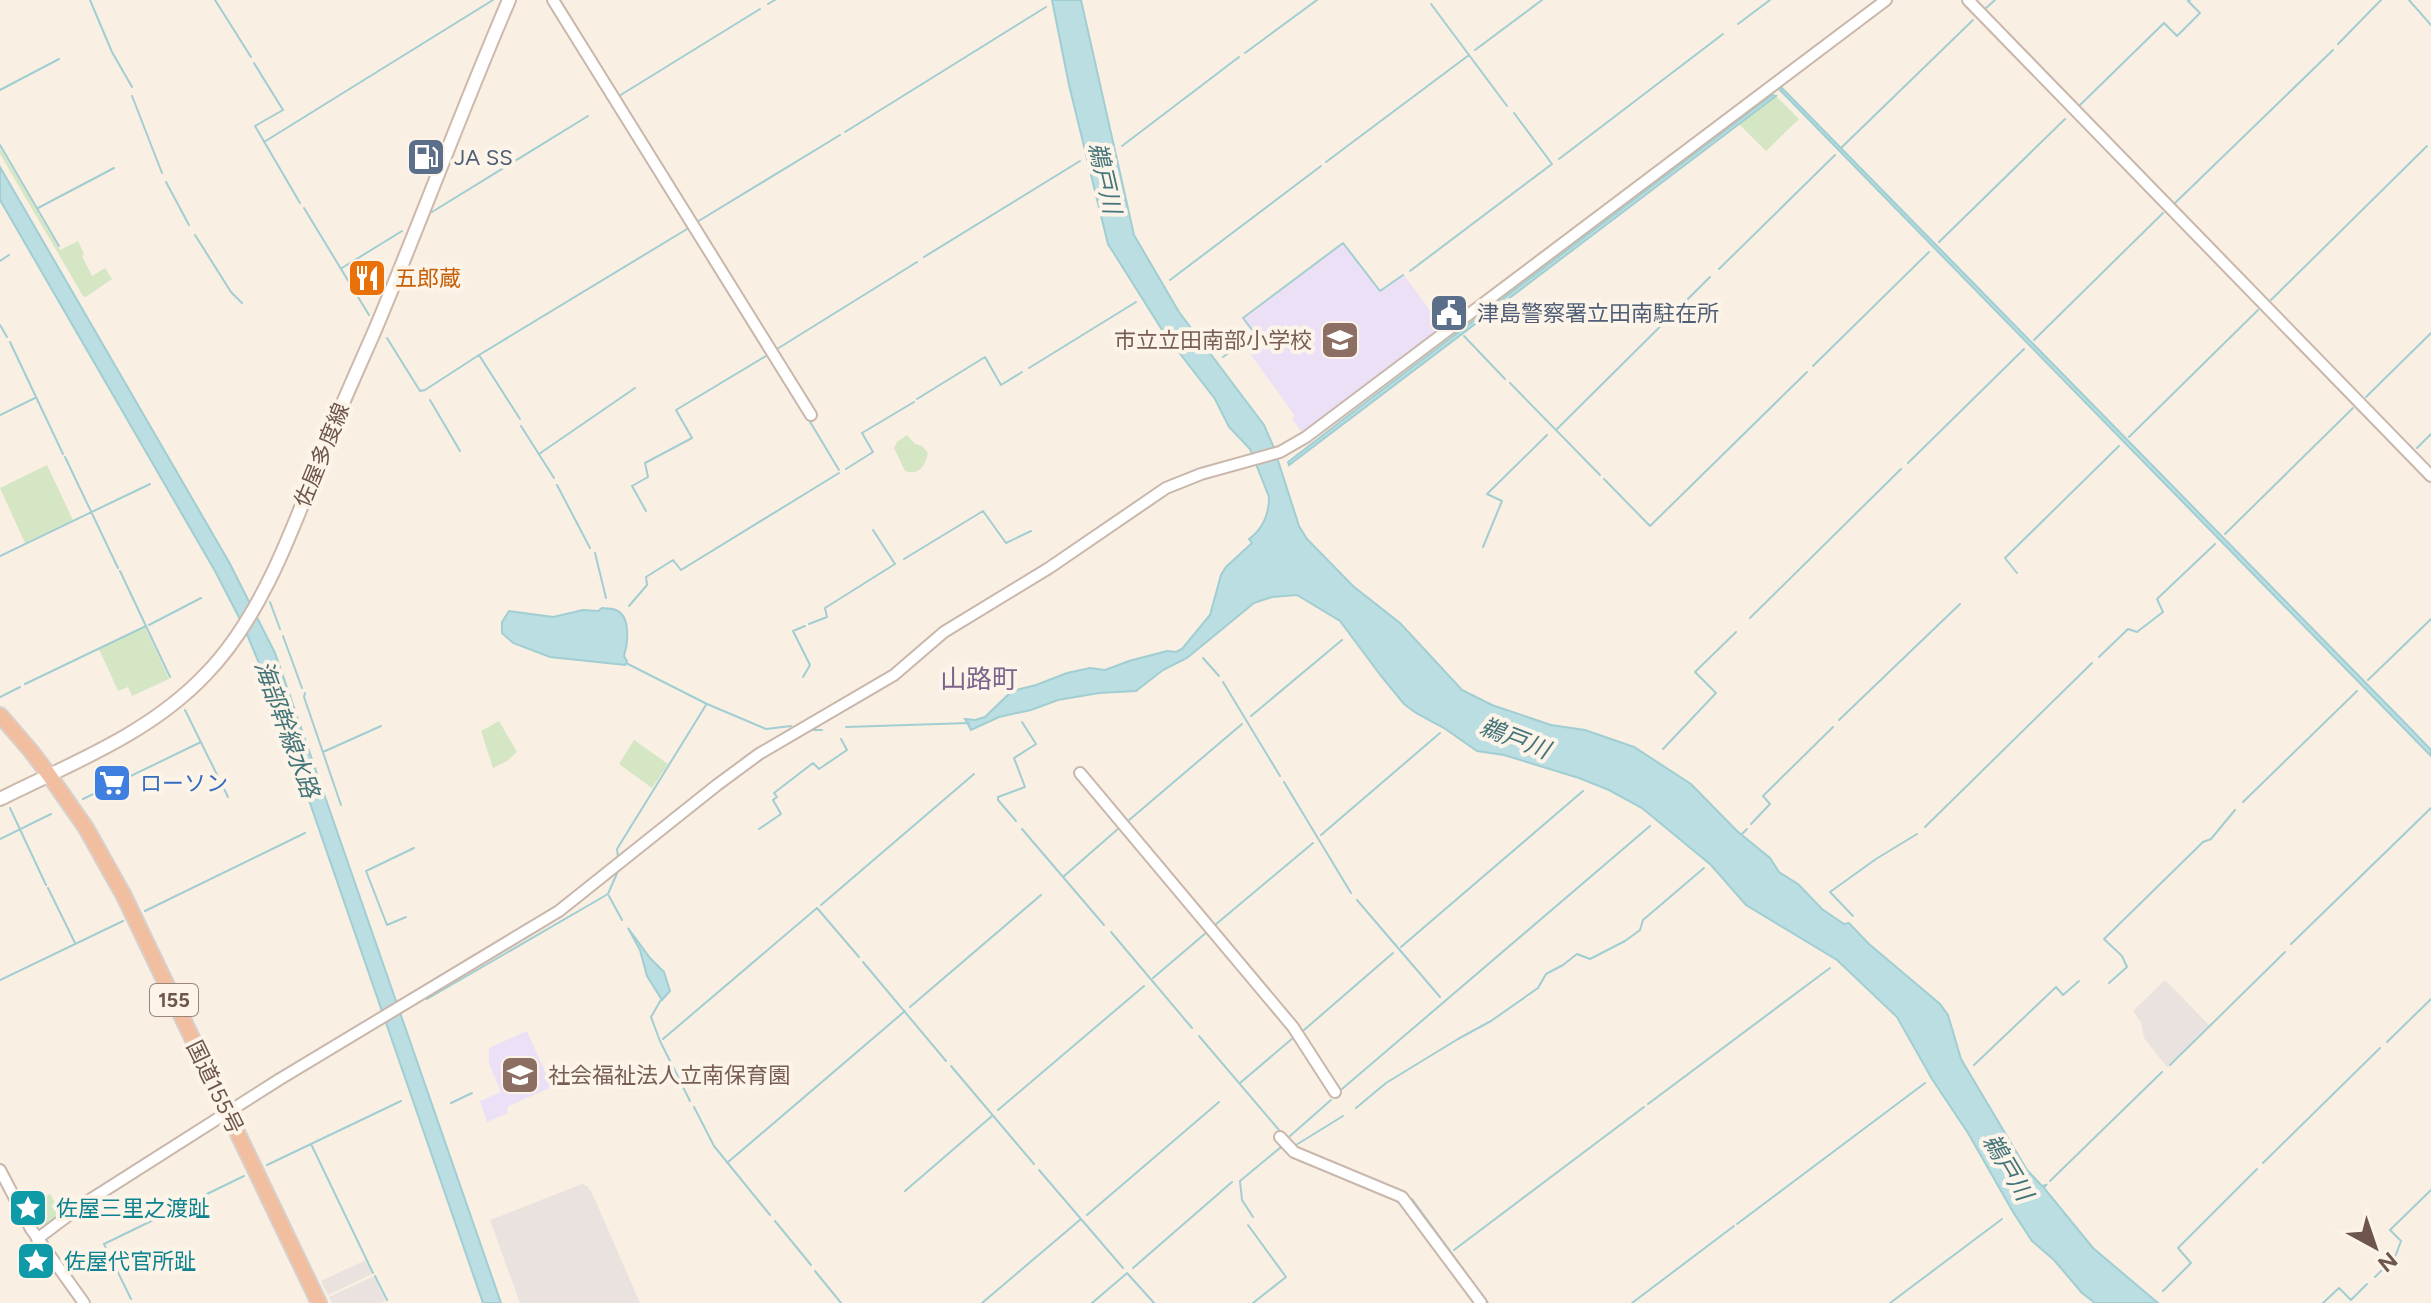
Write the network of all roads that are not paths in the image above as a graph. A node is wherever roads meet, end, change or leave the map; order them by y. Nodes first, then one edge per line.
1 (509, 0) edge
2 (553, 0) edge
3 (1886, 0) edge
4 (1968, 0) edge
5 (811, 415) dead end
6 (2431, 476) edge
7 (0, 715) edge
8 (1080, 773) dead end
9 (49, 775) junction
10 (0, 799) edge
11 (1335, 1092) dead end
12 (227, 1112) junction
13 (1280, 1137) dead end
14 (0, 1170) edge
15 (37, 1239) junction
16 (84, 1303) edge
17 (319, 1303) edge
18 (1481, 1303) edge

1 - 9 main road, 佐屋多度線
2 - 5 street
3 - 12 street
4 - 6 street
7 - 9 highway, 国道155号 / 155
8 - 11 street
9 - 10 main road, 佐屋多度線
9 - 12 highway, 国道155号 / 155
12 - 15 street
12 - 17 highway, 国道155号 / 155
13 - 18 street
14 - 15 street
15 - 16 street

